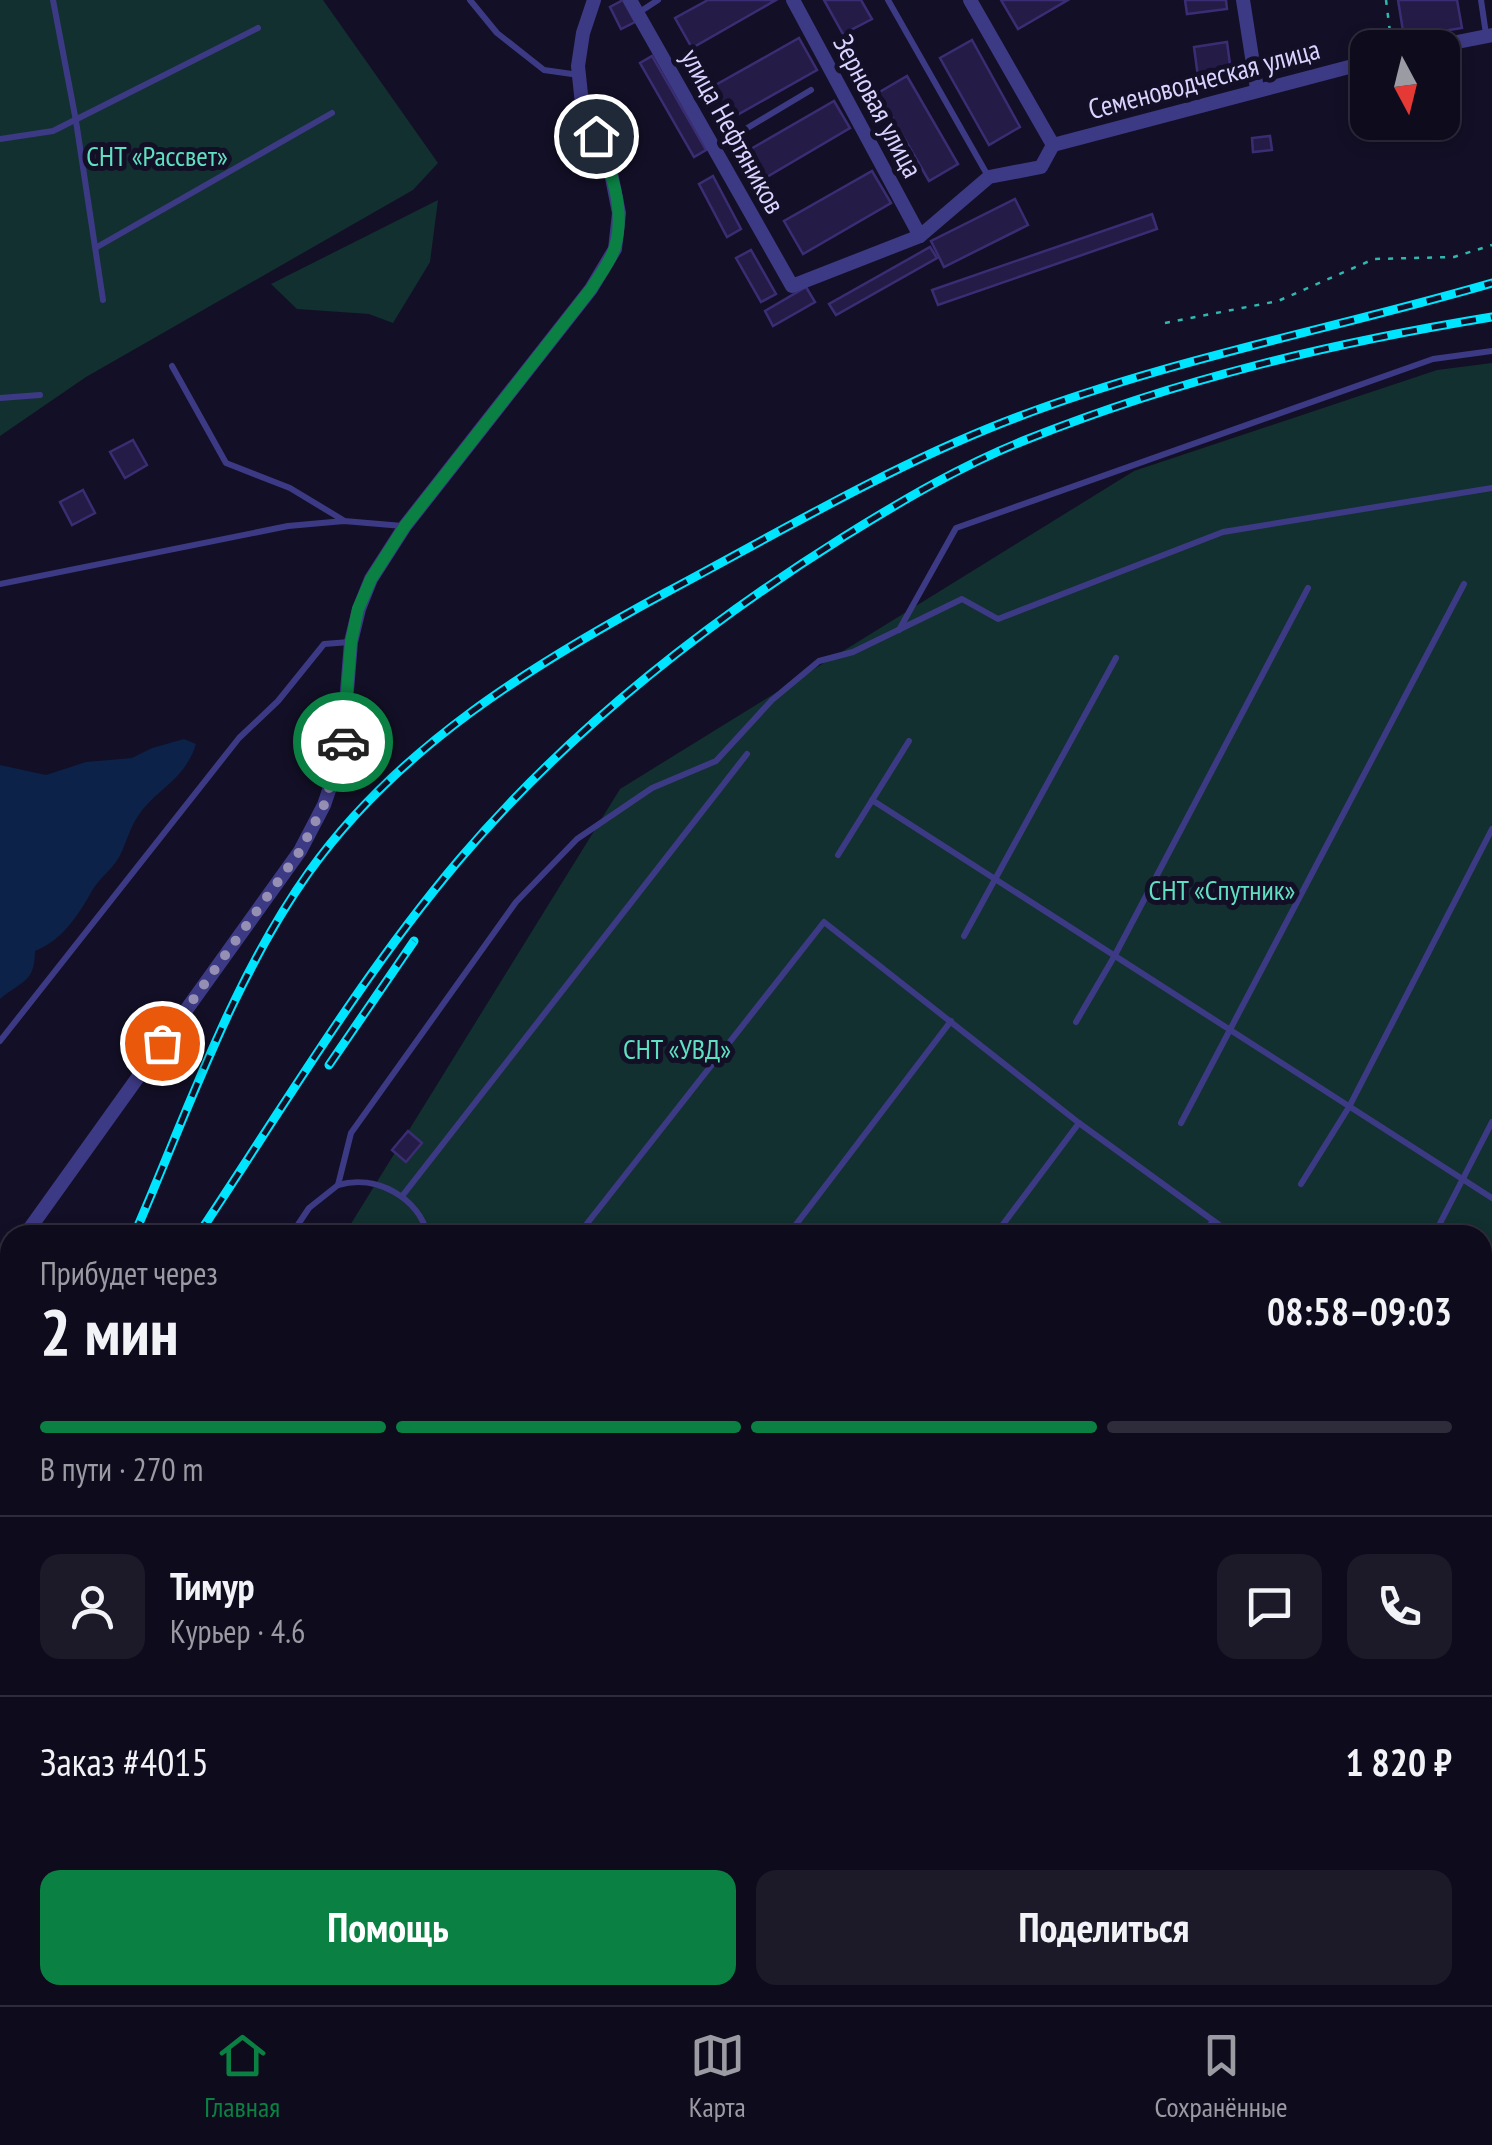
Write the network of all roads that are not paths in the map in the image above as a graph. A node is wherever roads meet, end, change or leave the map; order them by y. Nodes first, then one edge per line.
1 (52, 0) edge
2 (470, 0) edge
3 (658, 0) edge
4 (793, 0) edge
5 (888, 0) edge
6 (1243, 0) edge
7 (1481, 0) edge
8 (973, 1) edge
9 (589, 4) edge
10 (634, 7) edge
11 (258, 28) dead end
12 (1489, 35) edge
13 (1460, 41) edge
14 (1350, 66) edge
15 (579, 74) junction
16 (1257, 89) junction
17 (811, 90) dead end
18 (332, 114) dead end
19 (76, 121) junction
20 (0, 139) edge
21 (1053, 145) junction
22 (714, 148) junction
23 (989, 177) junction
24 (920, 236) junction
25 (97, 247) junction
26 (103, 300) dead end
27 (1492, 352) edge
28 (172, 366) dead end
29 (40, 395) dead end
30 (0, 398) edge
31 (1492, 488) edge
32 (344, 521) junction
33 (405, 526) junction
34 (0, 584) edge
35 (1464, 584) dead end
36 (1308, 588) dead end
37 (899, 631) junction
38 (351, 642) junction
39 (1116, 658) dead end
40 (909, 741) dead end
41 (746, 754) dead end
42 (872, 800) junction
43 (1492, 829) edge
44 (838, 856) dead end
45 (995, 877) junction
46 (964, 936) dead end
47 (1115, 955) junction
48 (951, 1021) junction
49 (1076, 1022) dead end
50 (1231, 1030) junction
51 (0, 1042) edge
52 (1349, 1107) junction
53 (1492, 1122) edge
54 (1079, 1123) junction
55 (1181, 1124) dead end
56 (1463, 1181) junction
57 (338, 1184) junction
58 (1301, 1184) dead end
59 (403, 1196) junction
60 (1492, 1198) edge
61 (1213, 1221) junction
62 (32, 1225) edge
63 (298, 1225) edge
64 (426, 1225) edge
65 (586, 1225) edge
66 (796, 1225) edge
67 (1002, 1225) edge
68 (1210, 1225) edge
69 (1219, 1225) edge
70 (1439, 1225) edge

1 - 19 lane
2 - 15 lane
3 - 10 lane
4 - 24 street, Зерновая улица
5 - 23 lane
6 - 16 street
7 - 12 lane
8 - 21 street
9 - 15 street
10 - 22 street, улица Нефтяников
11 - 19 lane
12 - 13 street
14 - 16 street, Семеноводческая улица
15 - 33 street
16 - 21 street, Семеноводческая улица
17 - 22 lane
18 - 25 lane
19 - 20 lane
19 - 25 lane
21 - 23 street
22 - 24 street, улица Нефтяников
23 - 24 street
25 - 26 lane
27 - 37 lane
28 - 32 lane
29 - 30 lane
31 - 37 lane
32 - 33 lane
32 - 34 lane
33 - 38 street
35 - 50 lane
36 - 47 lane
37 - 57 lane
38 - 51 lane
38 - 62 street
39 - 45 lane
40 - 42 lane
41 - 59 lane
42 - 44 lane
42 - 45 lane
43 - 52 lane
45 - 46 lane
45 - 47 lane
47 - 49 lane
47 - 50 lane
48 - 54 lane
48 - 65 lane
48 - 66 lane
50 - 52 lane
50 - 55 lane
52 - 56 lane
52 - 58 lane
53 - 56 lane
54 - 61 lane
54 - 67 lane
56 - 60 lane
56 - 70 lane
57 - 59 lane
57 - 63 lane
59 - 64 lane
61 - 68 lane
61 - 69 lane

